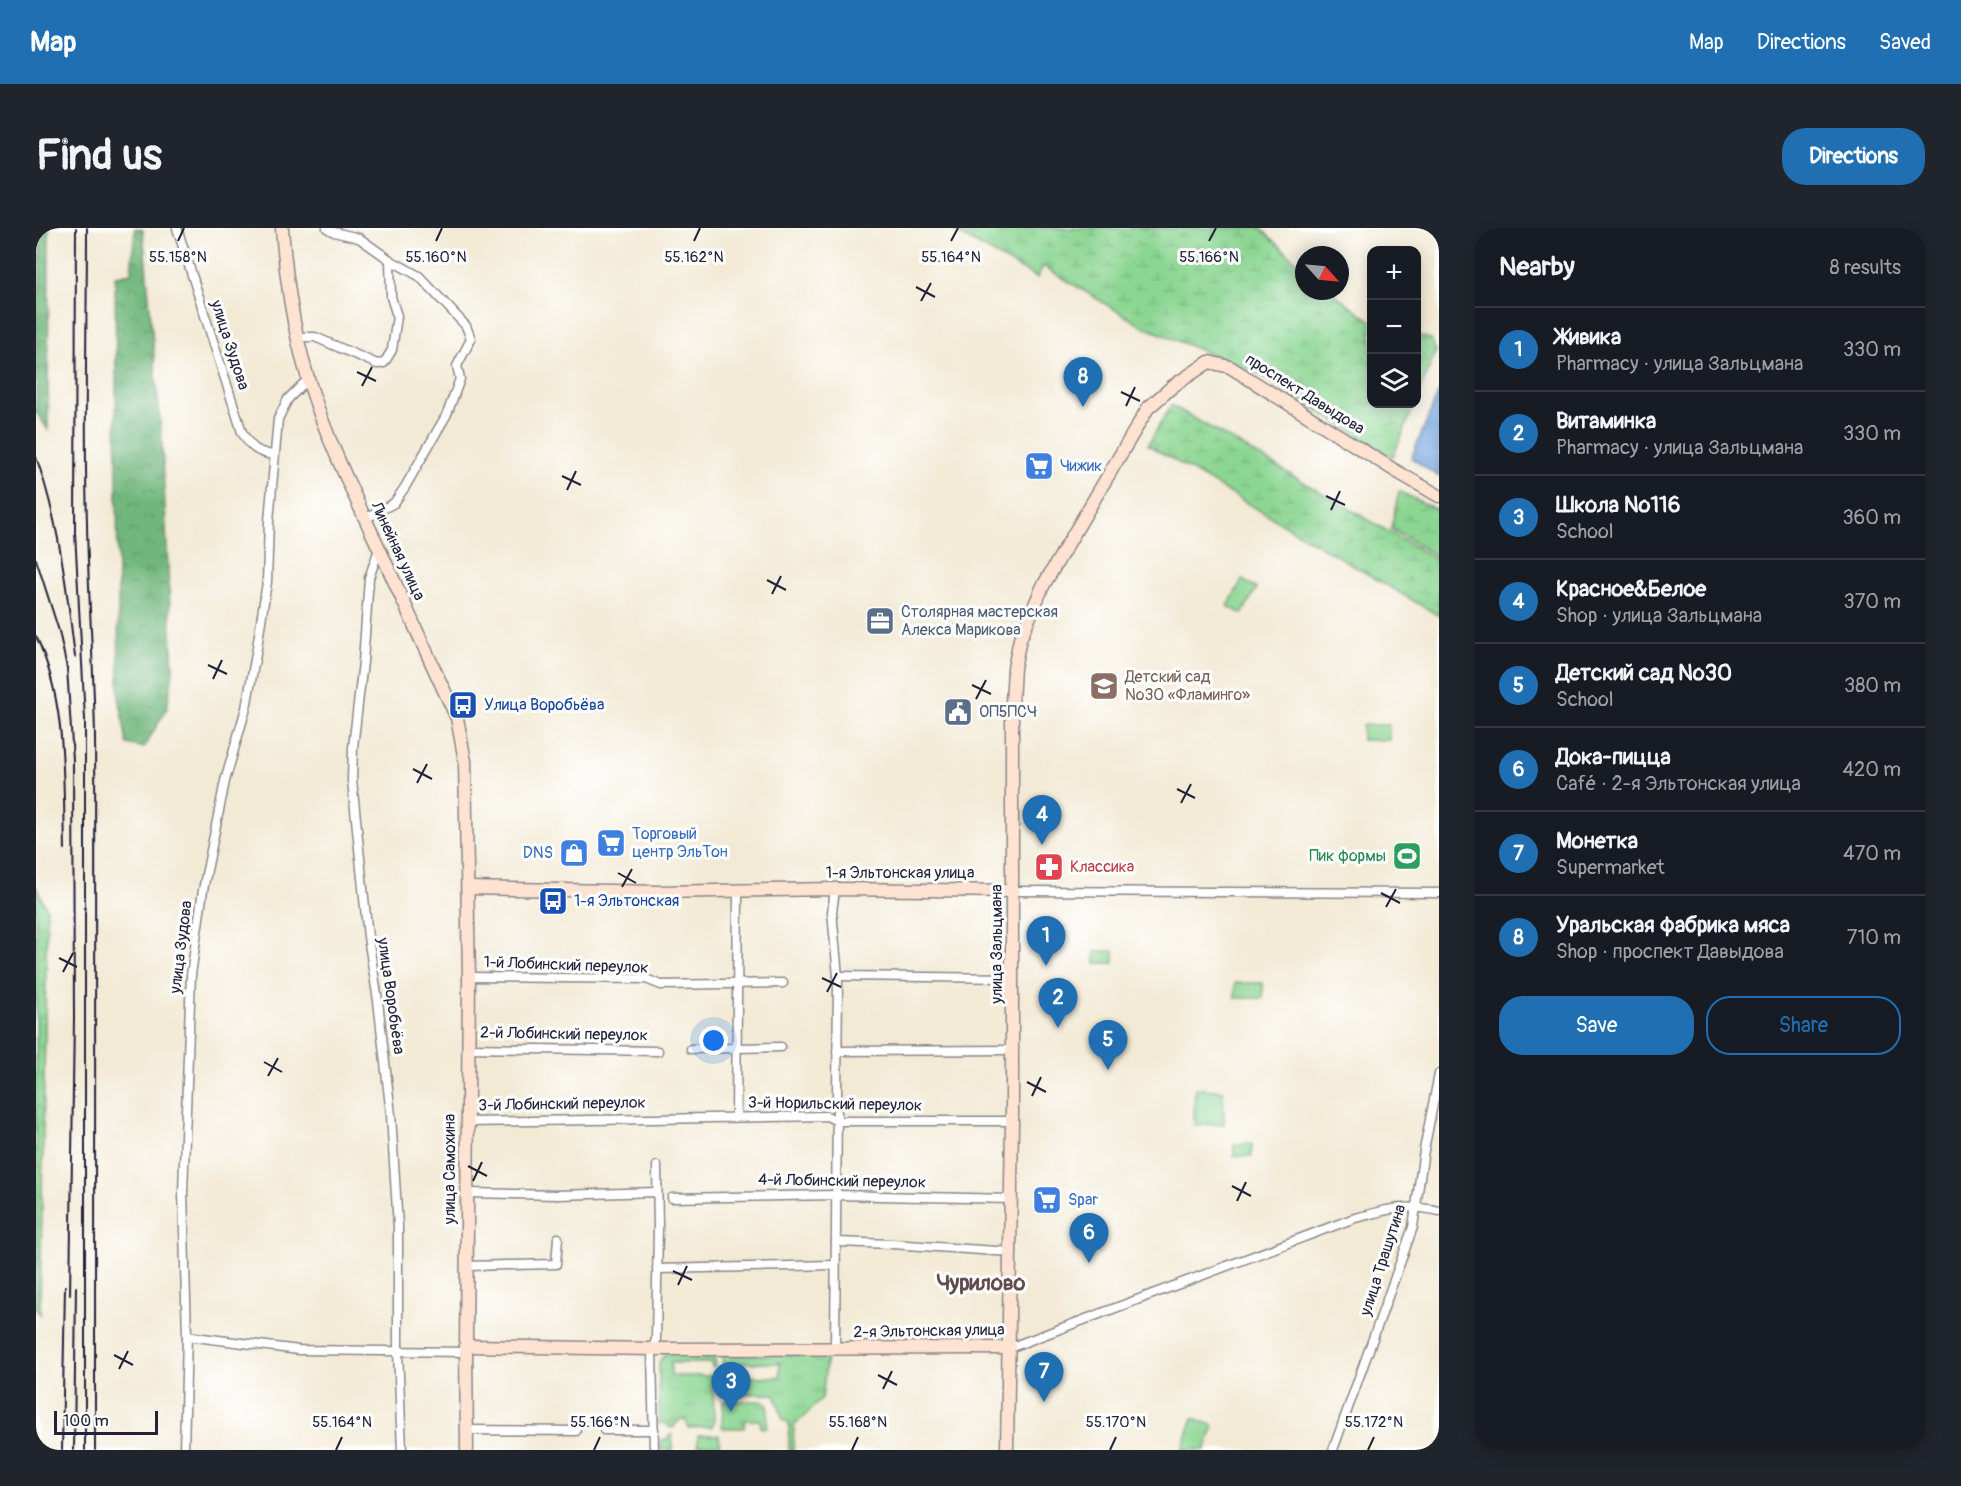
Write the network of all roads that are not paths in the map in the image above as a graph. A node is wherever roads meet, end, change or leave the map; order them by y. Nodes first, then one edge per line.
1 (177, 228) edge
2 (282, 228) edge
3 (327, 228) edge
4 (390, 261) junction
5 (297, 337) junction
6 (308, 379) junction
7 (274, 455) junction
8 (1116, 463) joint
9 (1439, 496) edge
10 (365, 519) junction
11 (379, 549) junction
12 (468, 888) junction
13 (835, 889) junction
14 (738, 890) junction
15 (1014, 891) junction
16 (1439, 893) edge
17 (838, 976) junction
18 (469, 977) junction
19 (1013, 978) junction
20 (783, 982) dead end
21 (736, 984) junction
22 (781, 1047) dead end
23 (468, 1048) junction
24 (735, 1048) junction
25 (691, 1049) dead end
26 (1012, 1050) junction
27 (658, 1051) dead end
28 (837, 1051) junction
29 (1439, 1076) edge
30 (736, 1116) junction
31 (658, 1117) joint
32 (837, 1121) junction
33 (1012, 1121) junction
34 (467, 1122) junction
35 (657, 1166) dead end
36 (657, 1192) junction
37 (467, 1193) junction
38 (836, 1195) junction
39 (672, 1198) dead end
40 (1011, 1198) junction
41 (1417, 1207) junction
42 (1439, 1211) edge
43 (558, 1238) dead end
44 (836, 1242) junction
45 (1011, 1252) junction
46 (835, 1265) junction
47 (466, 1266) junction
48 (657, 1269) junction
49 (187, 1336) junction
50 (1009, 1348) junction
51 (466, 1349) junction
52 (835, 1349) junction
53 (652, 1350) junction
54 (398, 1352) junction
55 (468, 1430) junction
56 (604, 1430) dead end
57 (654, 1430) junction
58 (576, 1431) dead end
59 (184, 1450) edge
60 (402, 1450) edge
61 (467, 1450) edge
62 (654, 1450) edge
63 (1008, 1450) edge
64 (1333, 1450) edge

1 - 7 street, улица Зудова
2 - 5 street, Линейная улица
3 - 4 street
4 - 5 street
4 - 10 street
5 - 6 street, Линейная улица
6 - 7 street, улица Зудова
6 - 10 street, Линейная улица
7 - 49 street, улица Зудова
8 - 9 street, проспект Давыдова
8 - 15 street, улица Зальцмана
10 - 11 street, Линейная улица
11 - 12 street, Линейная улица
11 - 54 street, улица Воробьёва
12 - 14 street, 1-я Эльтонская улица
12 - 18 street, улица Самохина
13 - 14 street, 1-я Эльтонская улица
13 - 15 street, 1-я Эльтонская улица
13 - 17 street
14 - 21 street
15 - 16 street, 1-я Эльтонская улица
15 - 19 street, улица Зальцмана
17 - 19 street
17 - 28 street
18 - 21 street, 1-й Лобинский переулок
18 - 23 street, улица Самохина
19 - 26 street, улица Зальцмана
20 - 21 street, 1-й Лобинский переулок
21 - 24 street
22 - 24 street
23 - 27 street, 2-й Лобинский переулок
23 - 34 street, улица Самохина
24 - 25 street
24 - 30 street
26 - 28 street
26 - 33 street, улица Зальцмана
28 - 32 street
29 - 41 street, улица Трашутина
30 - 31 street, 3-й Норильский переулок
30 - 32 street, 3-й Норильский переулок
31 - 34 street, 3-й Лобинский переулок
32 - 33 street, 3-й Норильский переулок
32 - 38 street
33 - 40 street, улица Зальцмана
34 - 37 street, улица Самохина
35 - 36 street
36 - 37 street
36 - 48 street
37 - 47 street, улица Самохина
38 - 39 street, 4-й Лобинский переулок
38 - 40 street, 4-й Лобинский переулок
38 - 44 street
40 - 45 street, улица Зальцмана
41 - 42 street, 2-я Эльтонская улица
41 - 50 street, 2-я Эльтонская улица
41 - 64 street, улица Трашутина
43 - 47 street
44 - 45 street
44 - 46 street
45 - 50 street, улица Зальцмана
46 - 48 street
46 - 52 street
47 - 51 street, улица Самохина
48 - 53 street
49 - 54 street
49 - 59 street, улица Зудова
50 - 52 street, 2-я Эльтонская улица
50 - 63 street, улица Зальцмана
51 - 53 street, 2-я Эльтонская улица
51 - 54 street
51 - 55 street, улица Самохина
52 - 53 street, 2-я Эльтонская улица
53 - 57 street
54 - 60 street, улица Воробьёва
55 - 58 street
55 - 61 street, улица Самохина
56 - 57 street
57 - 62 street

